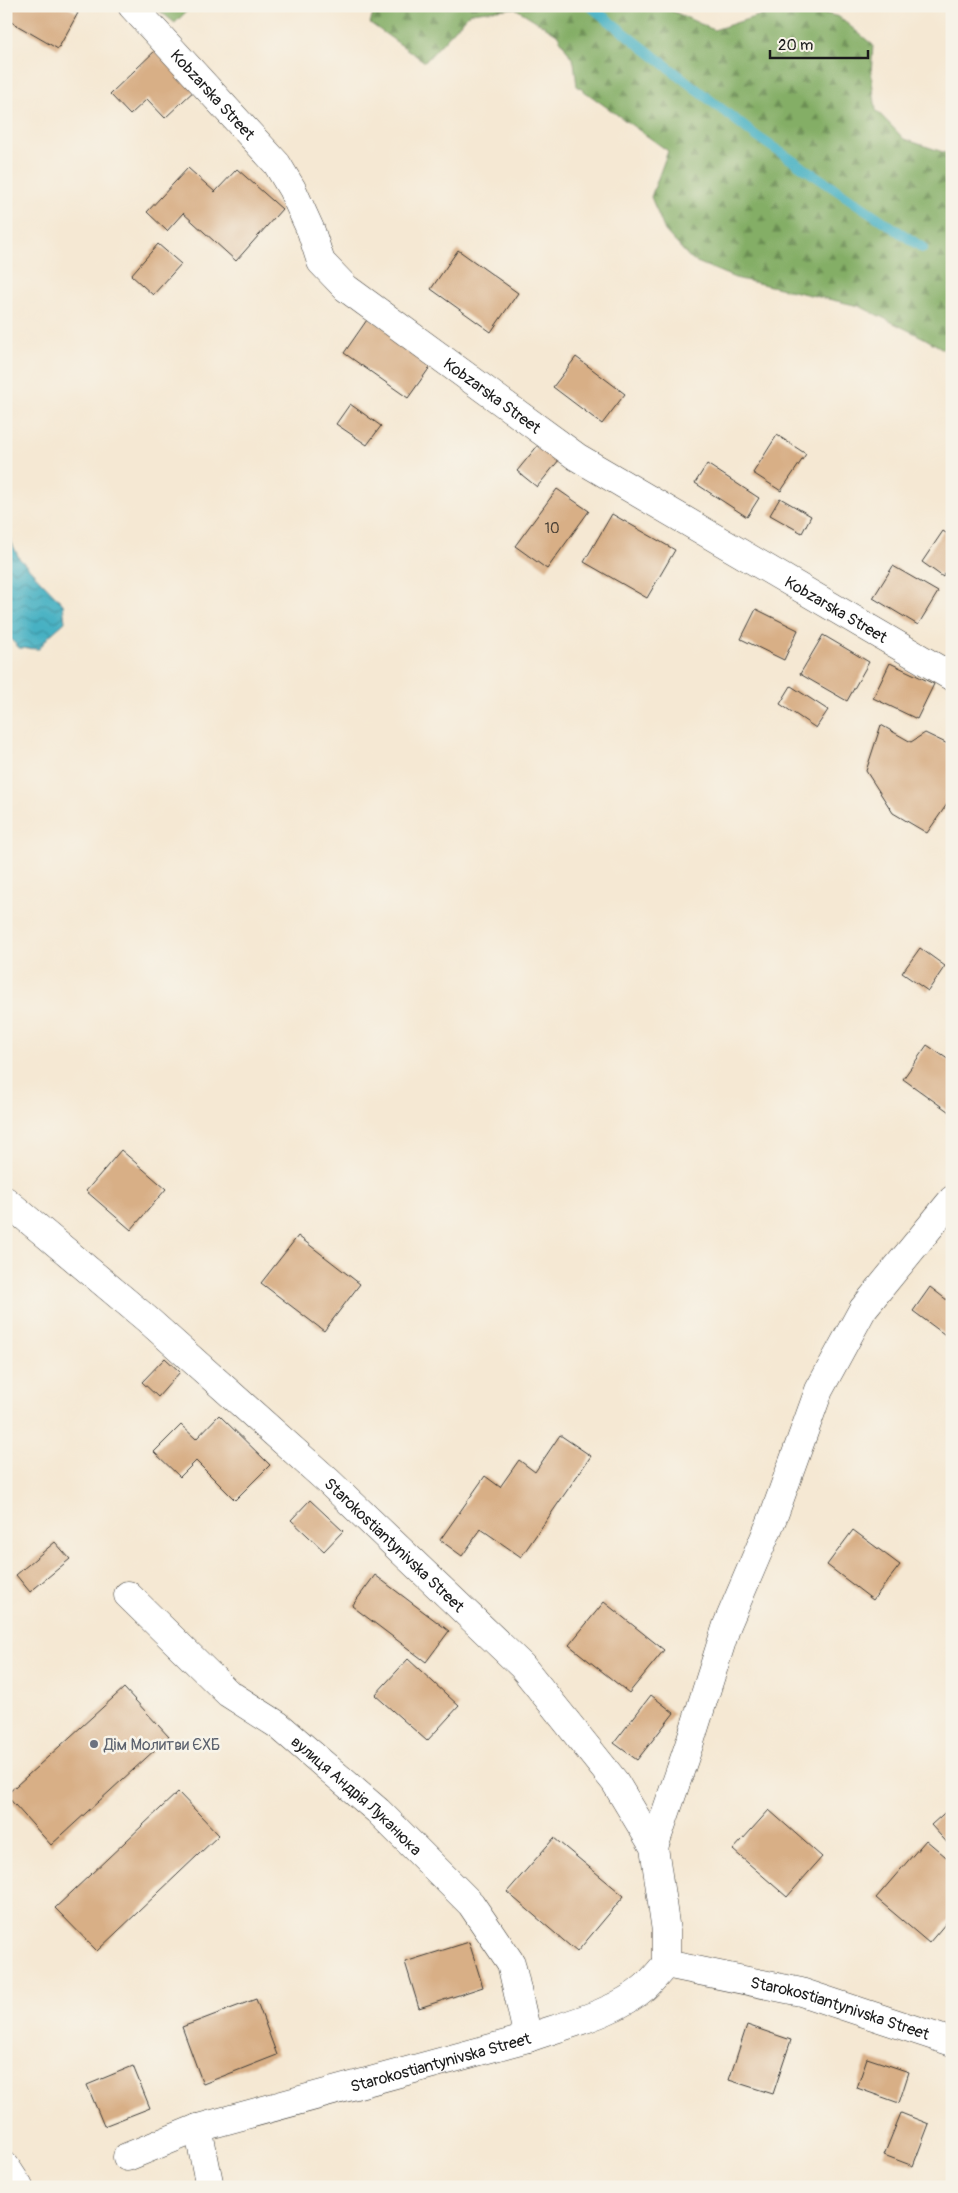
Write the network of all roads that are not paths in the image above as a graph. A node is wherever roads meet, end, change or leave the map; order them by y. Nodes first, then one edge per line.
1 (132, 6) edge
2 (952, 677) edge
3 (952, 1200) edge
4 (6, 1201) edge
5 (128, 1595) dead end
6 (654, 1847) junction
7 (666, 1964) junction
8 (528, 2038) junction
9 (952, 2042) edge
10 (198, 2128) junction
11 (127, 2157) dead end
12 (6, 2167) edge
13 (19, 2187) edge
14 (210, 2187) edge

1 - 2 street, Kobzarska Street
3 - 6 street
4 - 6 street, Starokostiantynivska Street
5 - 8 street, вулиця Андрія Луканюка
6 - 7 street, Starokostiantynivska Street
7 - 8 street, Starokostiantynivska Street
7 - 9 street, Starokostiantynivska Street
8 - 10 street, Starokostiantynivska Street
10 - 11 street, Starokostiantynivska Street
10 - 14 street
12 - 13 street

